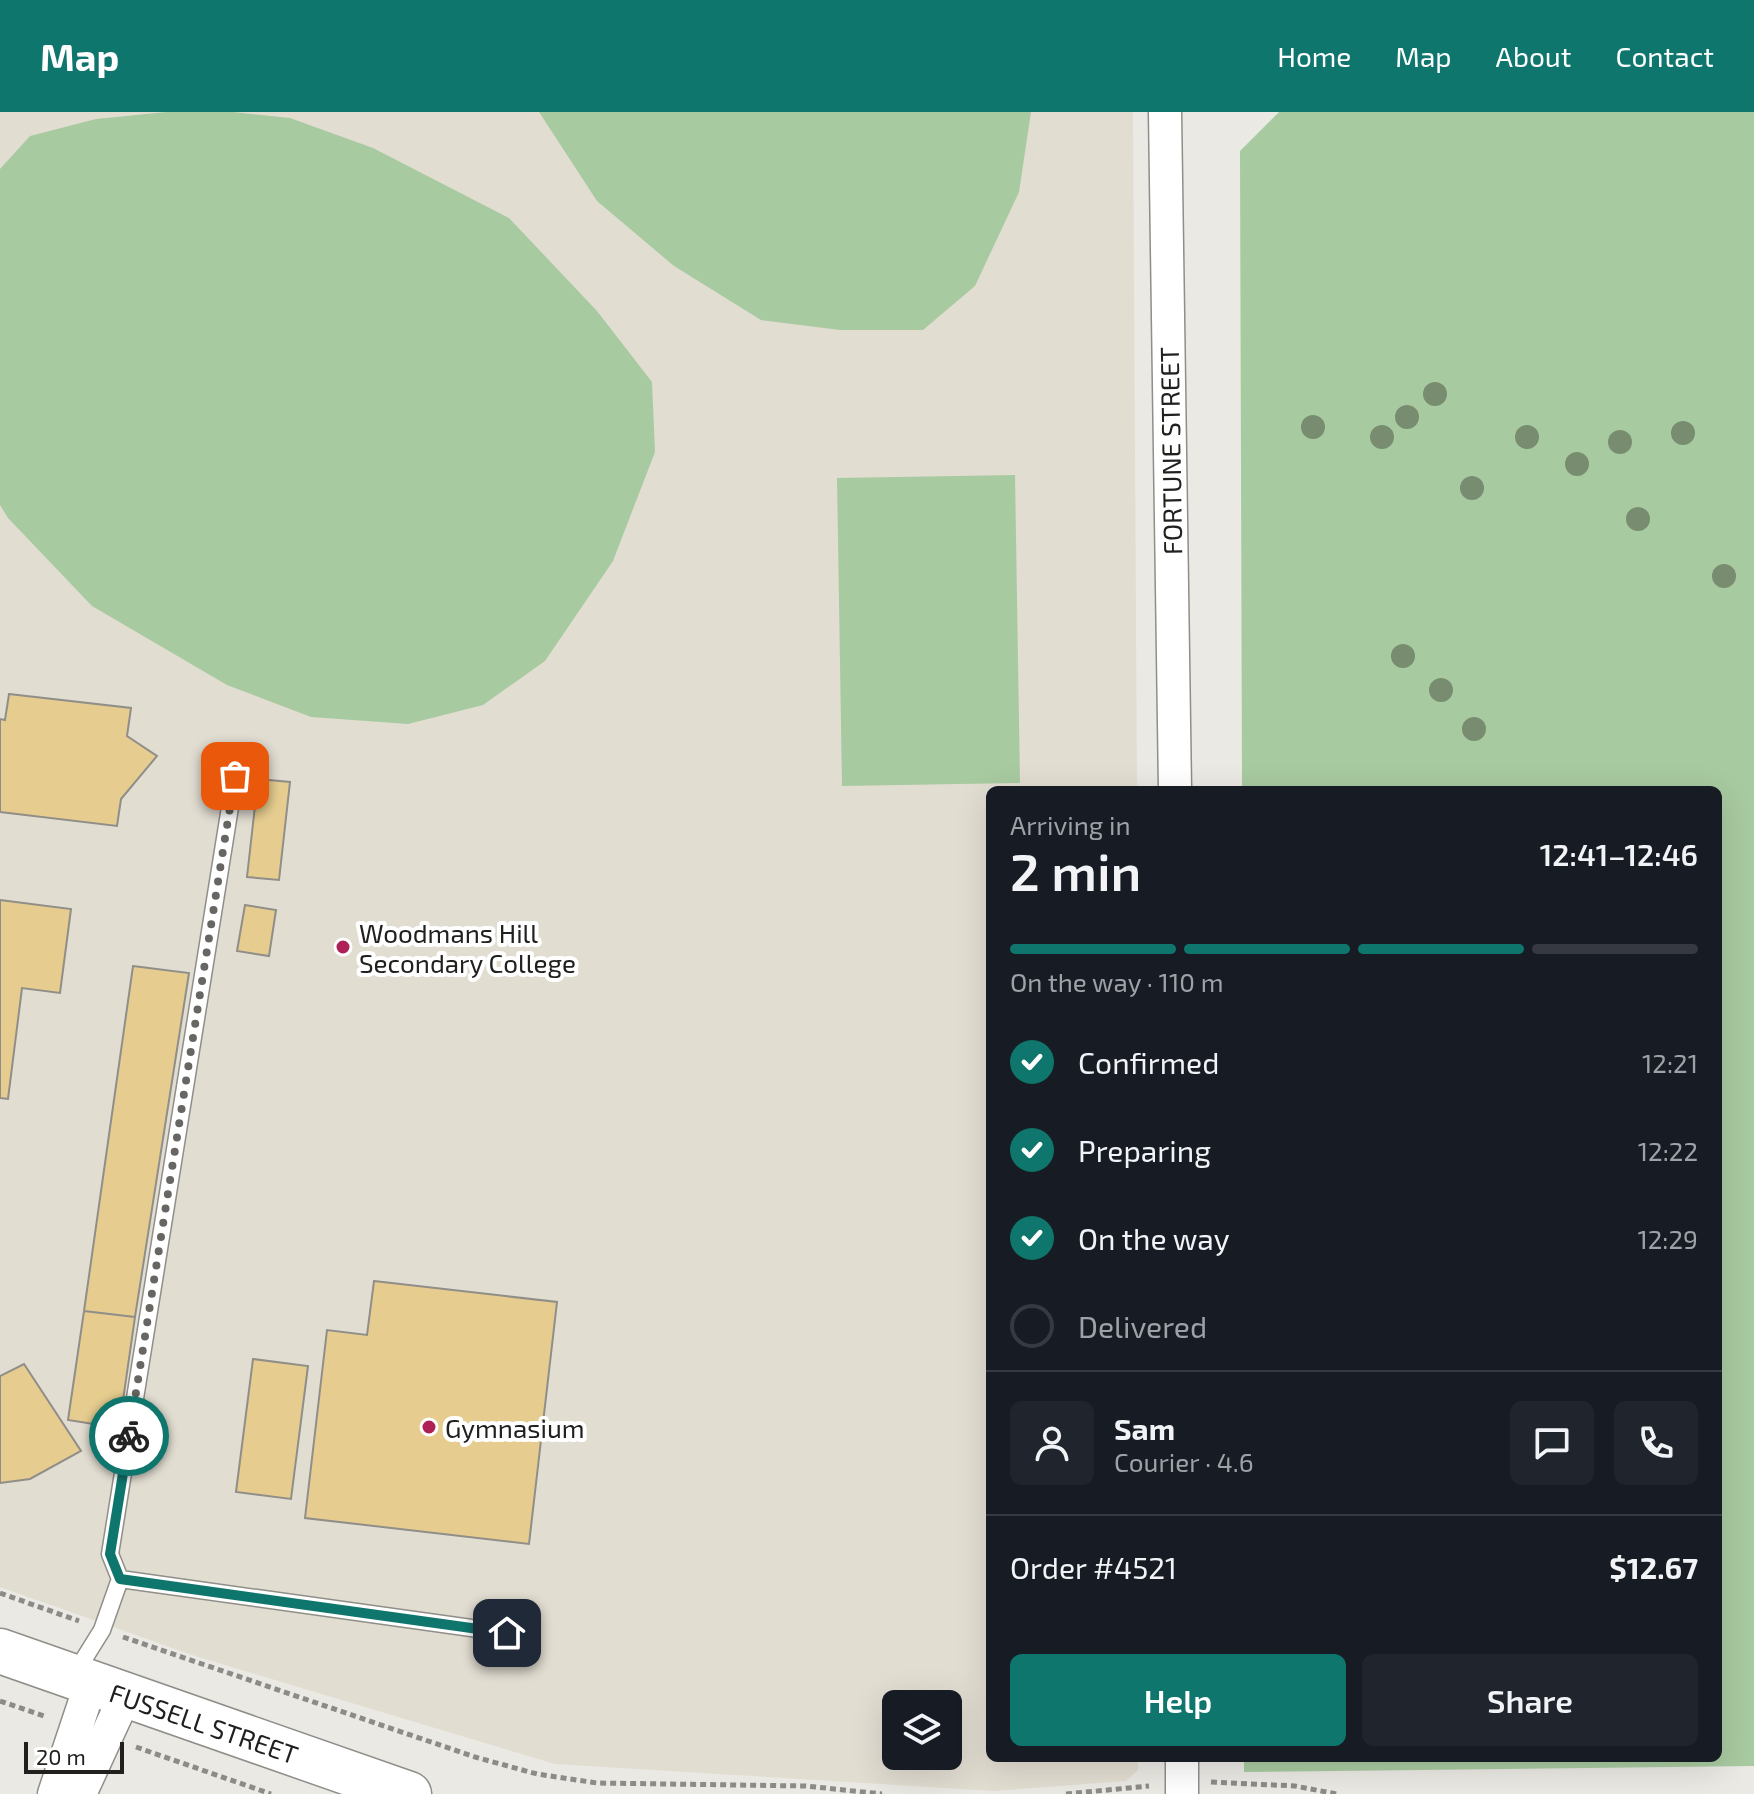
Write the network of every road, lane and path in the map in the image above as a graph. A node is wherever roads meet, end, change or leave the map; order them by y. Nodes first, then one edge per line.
1 (1165, 112) edge
2 (235, 776) dead end
3 (1175, 786) edge
4 (120, 1579) junction
5 (0, 1593) edge
6 (102, 1630) junction
7 (507, 1633) dead end
8 (0, 1651) edge
9 (96, 1685) junction
10 (0, 1701) edge
11 (64, 1723) junction
12 (107, 1739) junction
13 (1182, 1762) edge
14 (54, 1794) edge
15 (80, 1794) edge
16 (271, 1794) edge
17 (409, 1794) edge
18 (882, 1794) edge
19 (1182, 1794) edge

1 - 3 street, FORTUNE STREET
2 - 4 lane
4 - 6 lane
4 - 7 lane
5 - 6 path
6 - 9 lane
6 - 18 path
8 - 9 street, FUSSELL STREET
9 - 11 street
9 - 12 street
9 - 17 street, FUSSELL STREET
10 - 11 path
11 - 14 street
12 - 15 street
12 - 16 path
13 - 19 street

